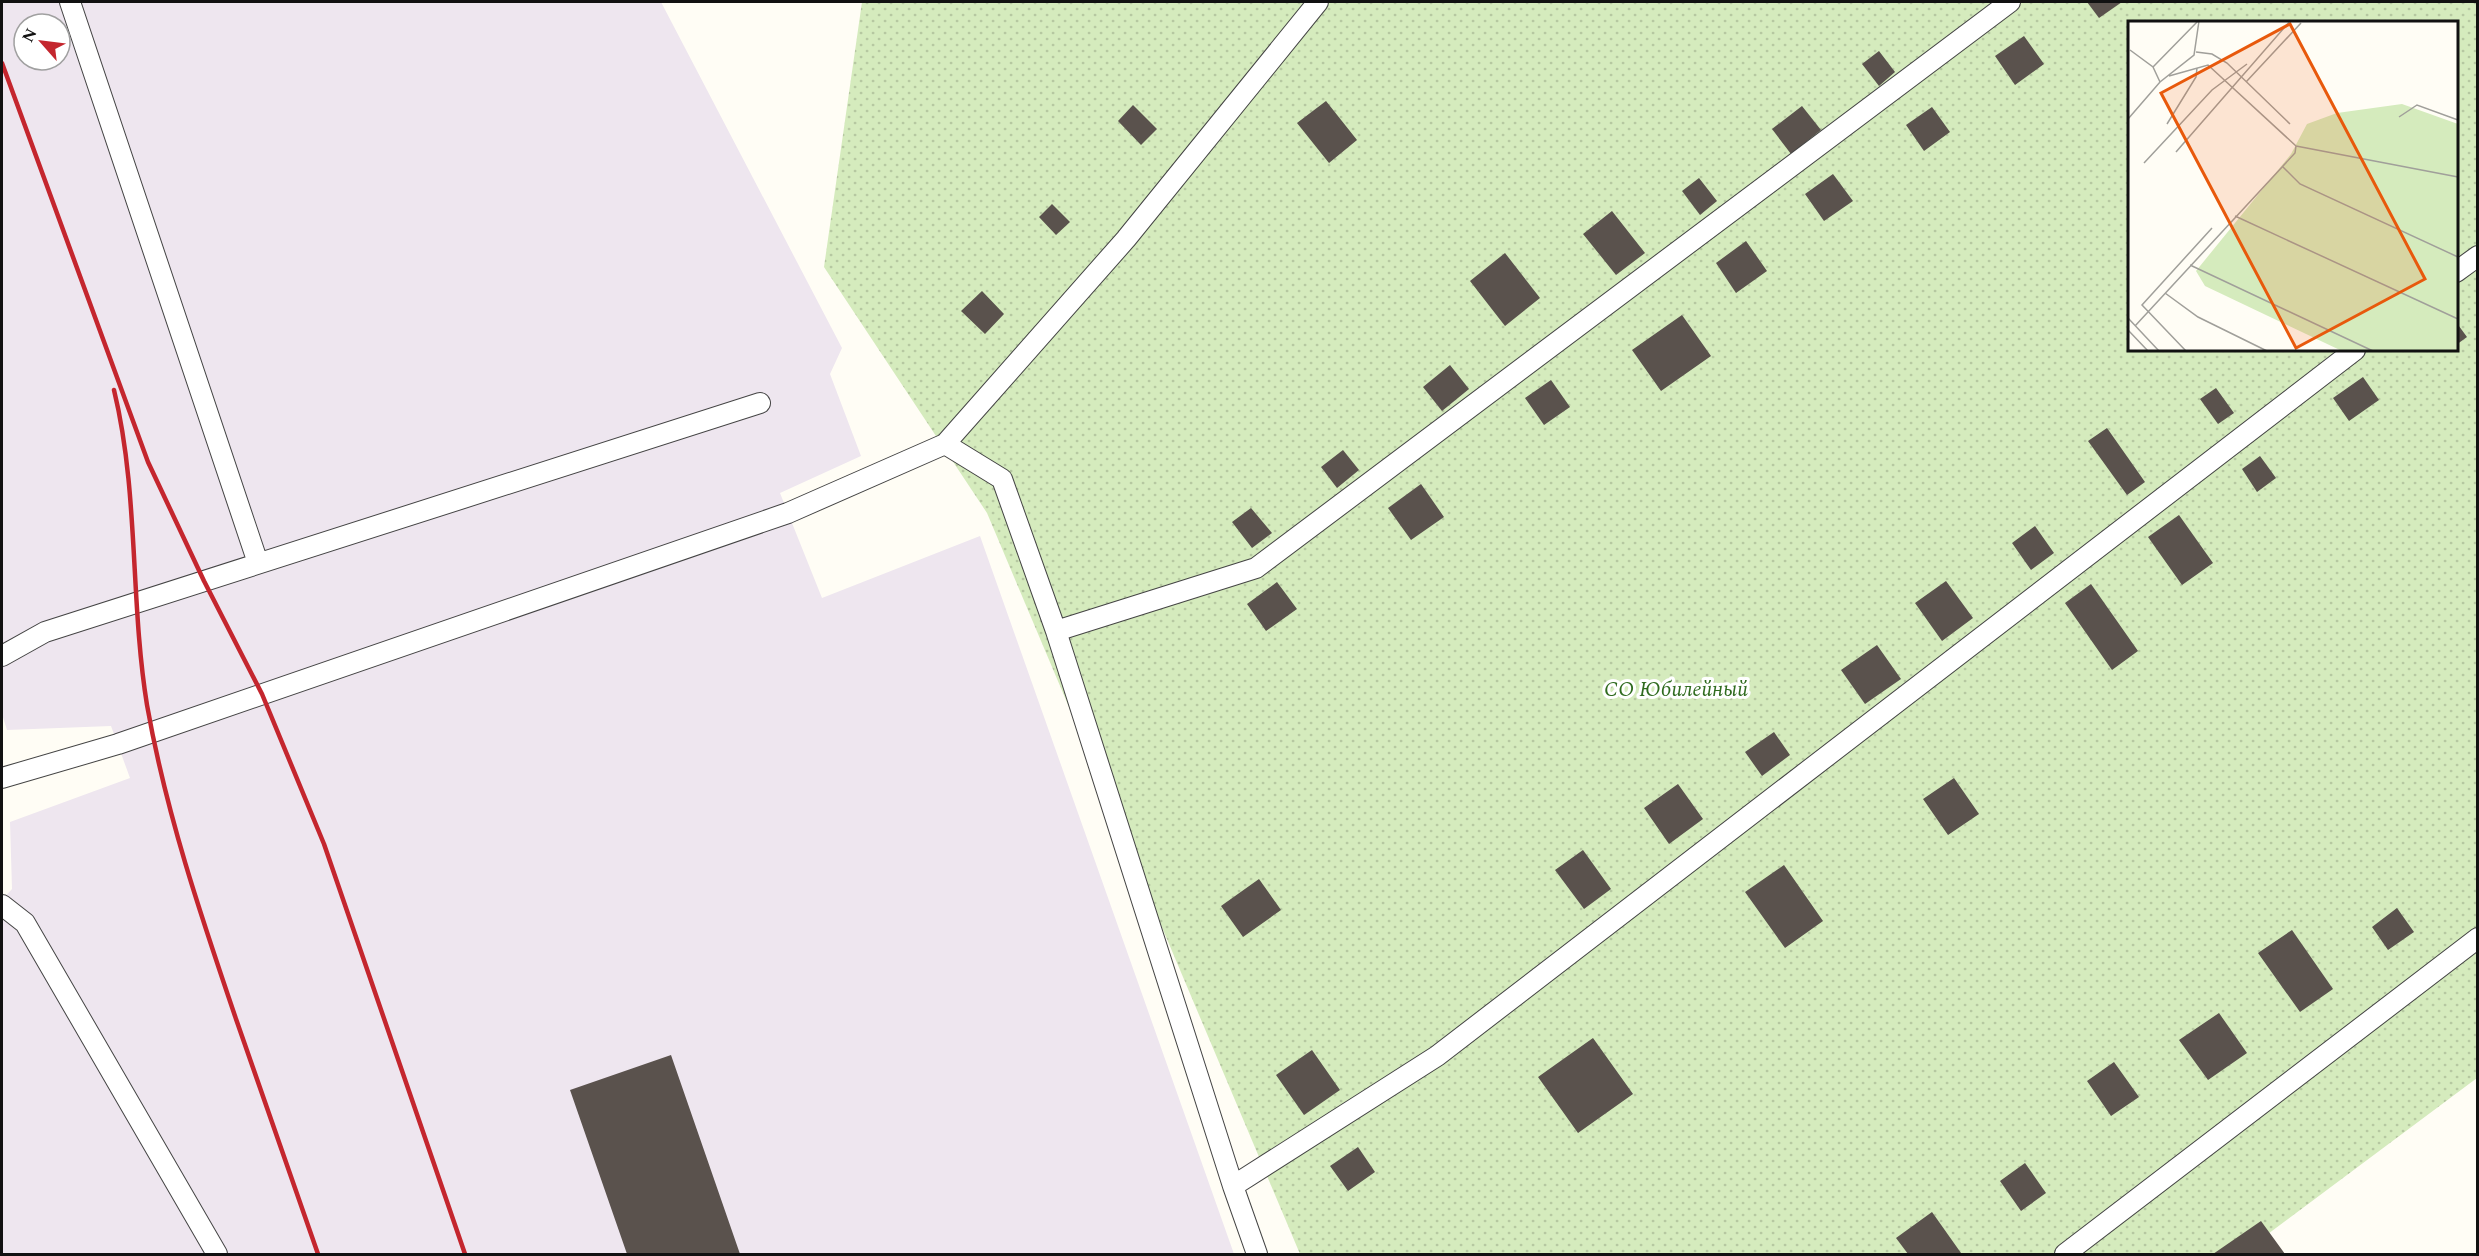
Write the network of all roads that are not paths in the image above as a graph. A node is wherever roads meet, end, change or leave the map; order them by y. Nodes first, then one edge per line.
1 (70, 2) edge
2 (1318, 2) edge
3 (2010, 2) edge
4 (2478, 256) edge
5 (2458, 271) edge
6 (2354, 351) edge
7 (760, 403) dead end
8 (945, 444) junction
9 (258, 563) junction
10 (1056, 631) junction
11 (2, 656) edge
12 (2, 778) edge
13 (2, 905) edge
14 (2478, 938) edge
15 (1233, 1186) junction
16 (217, 1254) edge
17 (1257, 1254) edge
18 (2065, 1254) edge

1 - 9 lane
2 - 8 lane
3 - 10 lane
4 - 5 lane
6 - 15 lane
7 - 9 lane
8 - 10 lane
8 - 12 lane
9 - 11 lane
10 - 15 lane
13 - 16 lane
14 - 18 lane
15 - 17 lane

